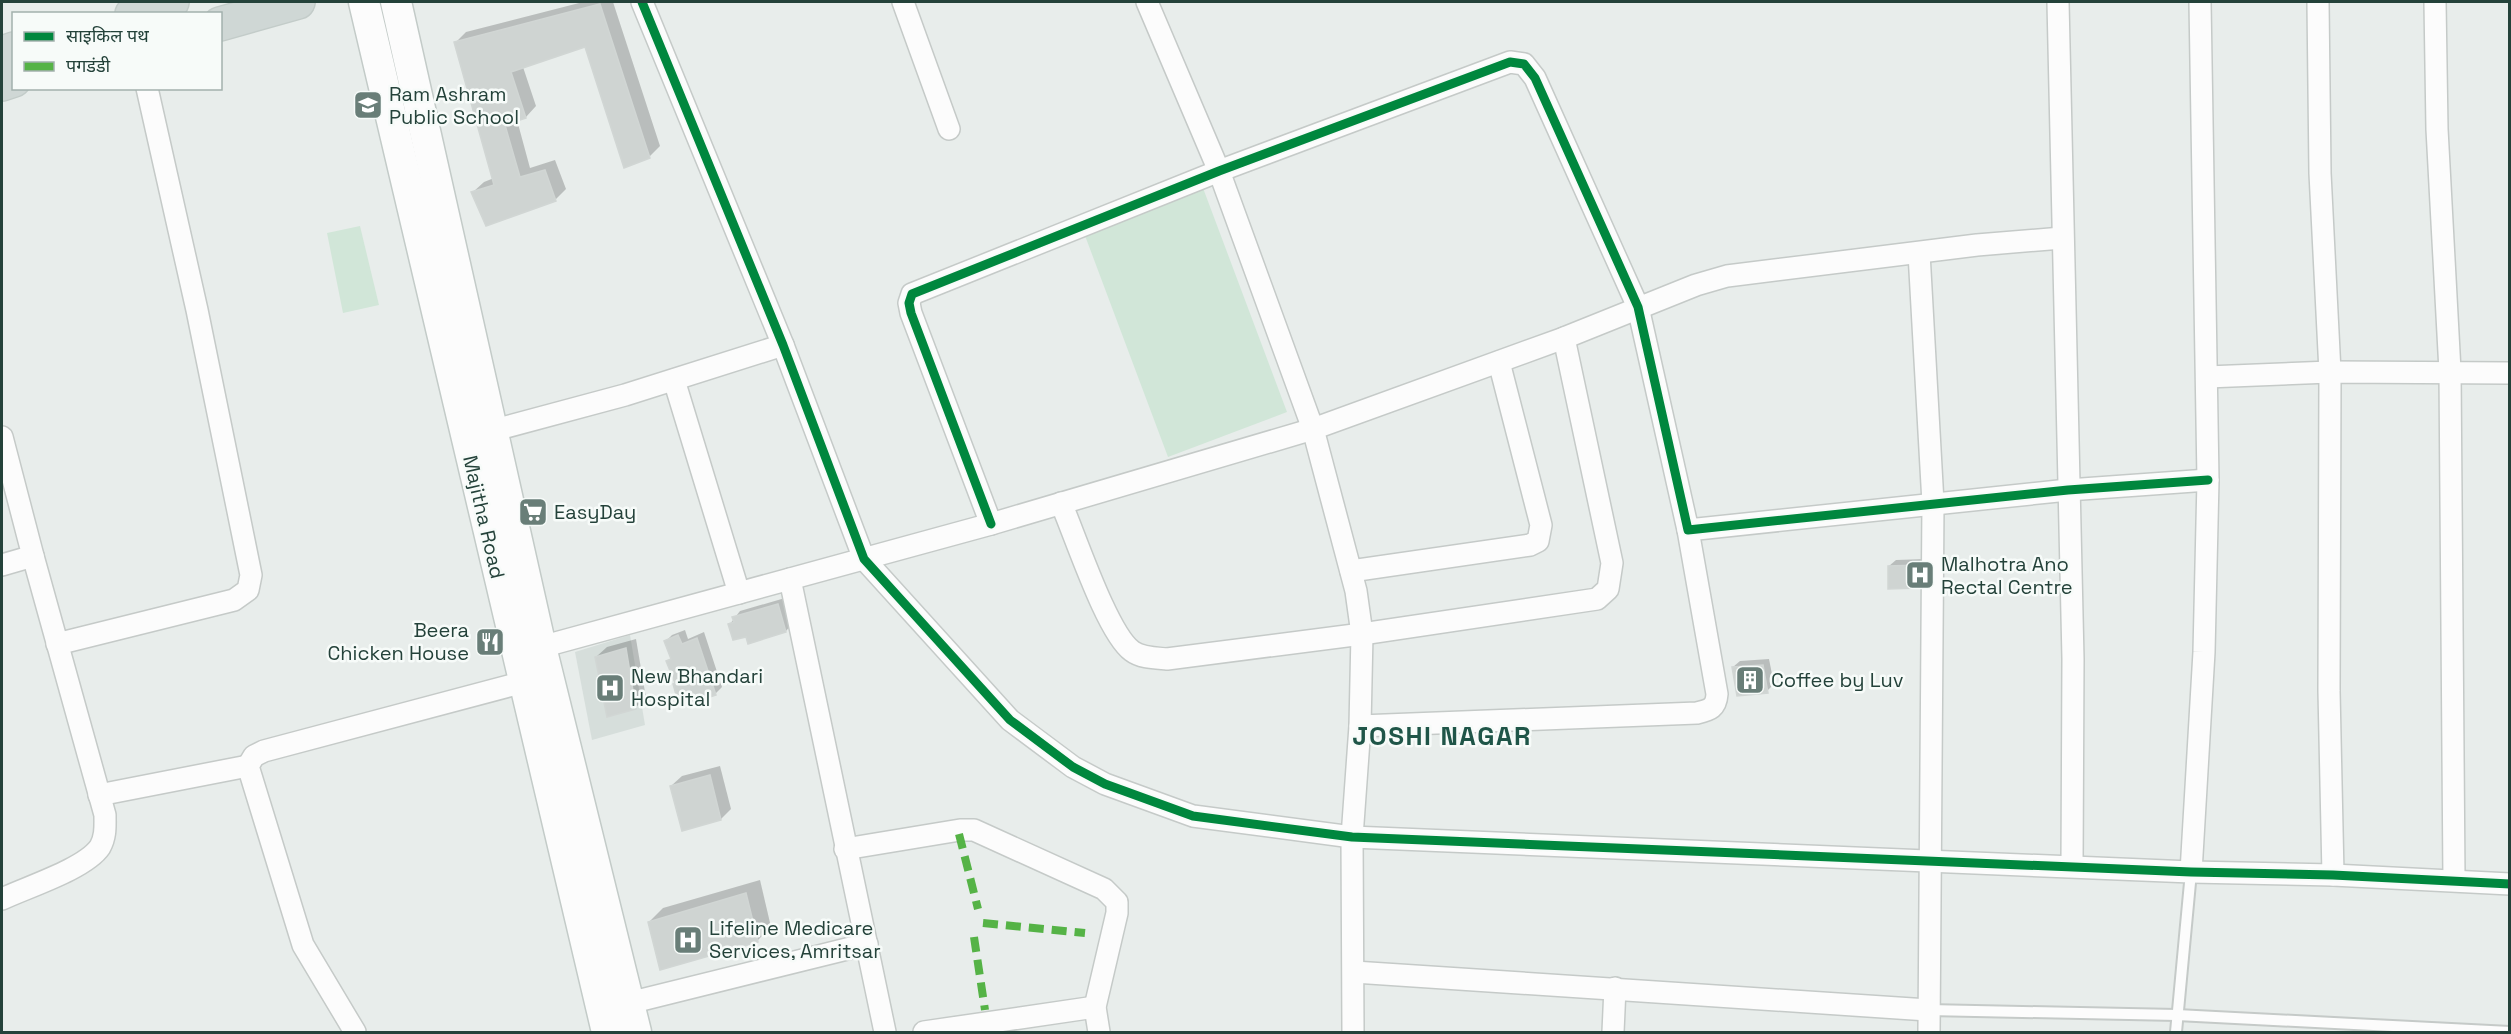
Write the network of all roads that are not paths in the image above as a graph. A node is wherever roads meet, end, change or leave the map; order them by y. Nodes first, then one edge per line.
1 (172, 2) edge
2 (298, 2) edge
3 (364, 2) edge
4 (396, 2) edge
5 (642, 2) edge
6 (903, 2) edge
7 (1147, 2) edge
8 (2058, 2) edge
9 (2200, 2) edge
10 (2318, 2) edge
11 (2435, 2) edge
12 (139, 12) edge
13 (222, 23) edge
14 (147, 90) edge
15 (949, 129) dead end
16 (1219, 171) junction
17 (2062, 238) junction
18 (1919, 253) junction
19 (1638, 307) junction
20 (1564, 338) junction
21 (783, 345) junction
22 (1499, 362) junction
23 (2450, 371) junction
24 (2330, 372) junction
25 (2510, 373) edge
26 (2207, 377) junction
27 (674, 380) junction
28 (1313, 429) junction
29 (478, 434) junction
30 (2, 437) edge
31 (2208, 480) junction
32 (2068, 490) junction
33 (1061, 503) junction
34 (1933, 503) junction
35 (991, 524) junction
36 (1688, 530) junction
37 (33, 556) junction
38 (864, 559) junction
39 (2, 565) edge
40 (1351, 571) junction
41 (789, 579) junction
42 (739, 593) junction
43 (1362, 634) junction
44 (57, 644) junction
45 (541, 647) junction
46 (524, 682) junction
47 (1360, 726) junction
48 (248, 766) junction
49 (99, 795) junction
50 (1352, 837) junction
51 (845, 849) junction
52 (1930, 860) junction
53 (2072, 866) junction
54 (2191, 872) junction
55 (2333, 875) junction
56 (2454, 880) junction
57 (2510, 884) edge
58 (2, 899) edge
59 (867, 944) junction
60 (1354, 972) junction
61 (1614, 988) junction
62 (629, 1003) junction
63 (1095, 1007) junction
64 (1928, 1010) junction
65 (2177, 1015) junction
66 (355, 1032) edge
67 (607, 1032) edge
68 (636, 1032) edge
69 (885, 1032) edge
70 (924, 1032) edge
71 (1099, 1032) edge
72 (1353, 1032) edge
73 (1613, 1032) edge
74 (1929, 1032) edge
75 (2176, 1032) edge
76 (2510, 1032) edge

1 - 12 main road
2 - 13 main road
3 - 29 main road, Majitha Road
4 - 29 main road, Majitha Road
5 - 21 street
6 - 15 street
7 - 16 street
8 - 17 street
9 - 26 street
10 - 24 street
11 - 23 street
14 - 44 street
16 - 19 street
16 - 28 street
16 - 35 street
17 - 18 street
17 - 32 street
18 - 19 street
18 - 34 street
19 - 20 street
19 - 36 street
20 - 22 street
20 - 43 street
21 - 27 street
21 - 38 street
22 - 28 street
22 - 40 street
23 - 24 street
23 - 25 street
23 - 56 street
24 - 26 street
24 - 55 street
26 - 31 street
27 - 29 street
27 - 42 street
28 - 33 street
28 - 40 street
29 - 45 main road, Majitha Road
29 - 46 main road, Majitha Road
30 - 37 street
31 - 32 street
31 - 54 street
32 - 34 street
32 - 53 street
33 - 35 street
33 - 43 street
34 - 36 street
34 - 52 street
35 - 38 street
36 - 47 street
37 - 39 street
37 - 44 street
38 - 41 street
38 - 50 street
40 - 43 street
41 - 42 street
41 - 51 street
42 - 45 street
43 - 47 street
44 - 49 street
45 - 62 main road, Majitha Road
46 - 48 street
46 - 67 main road, Majitha Road
47 - 50 street
48 - 49 street
48 - 66 street
49 - 58 street
50 - 52 street
50 - 60 street
51 - 59 street
51 - 63 street
52 - 53 street
52 - 64 street
53 - 54 street
54 - 55 street
54 - 65 lane
55 - 56 street
56 - 57 street
59 - 62 street
59 - 69 street
60 - 61 street
60 - 72 street
61 - 64 street
61 - 73 street
62 - 68 main road, Majitha Road
63 - 70 street
63 - 71 street
64 - 65 lane
64 - 74 street
65 - 75 lane
65 - 76 lane

